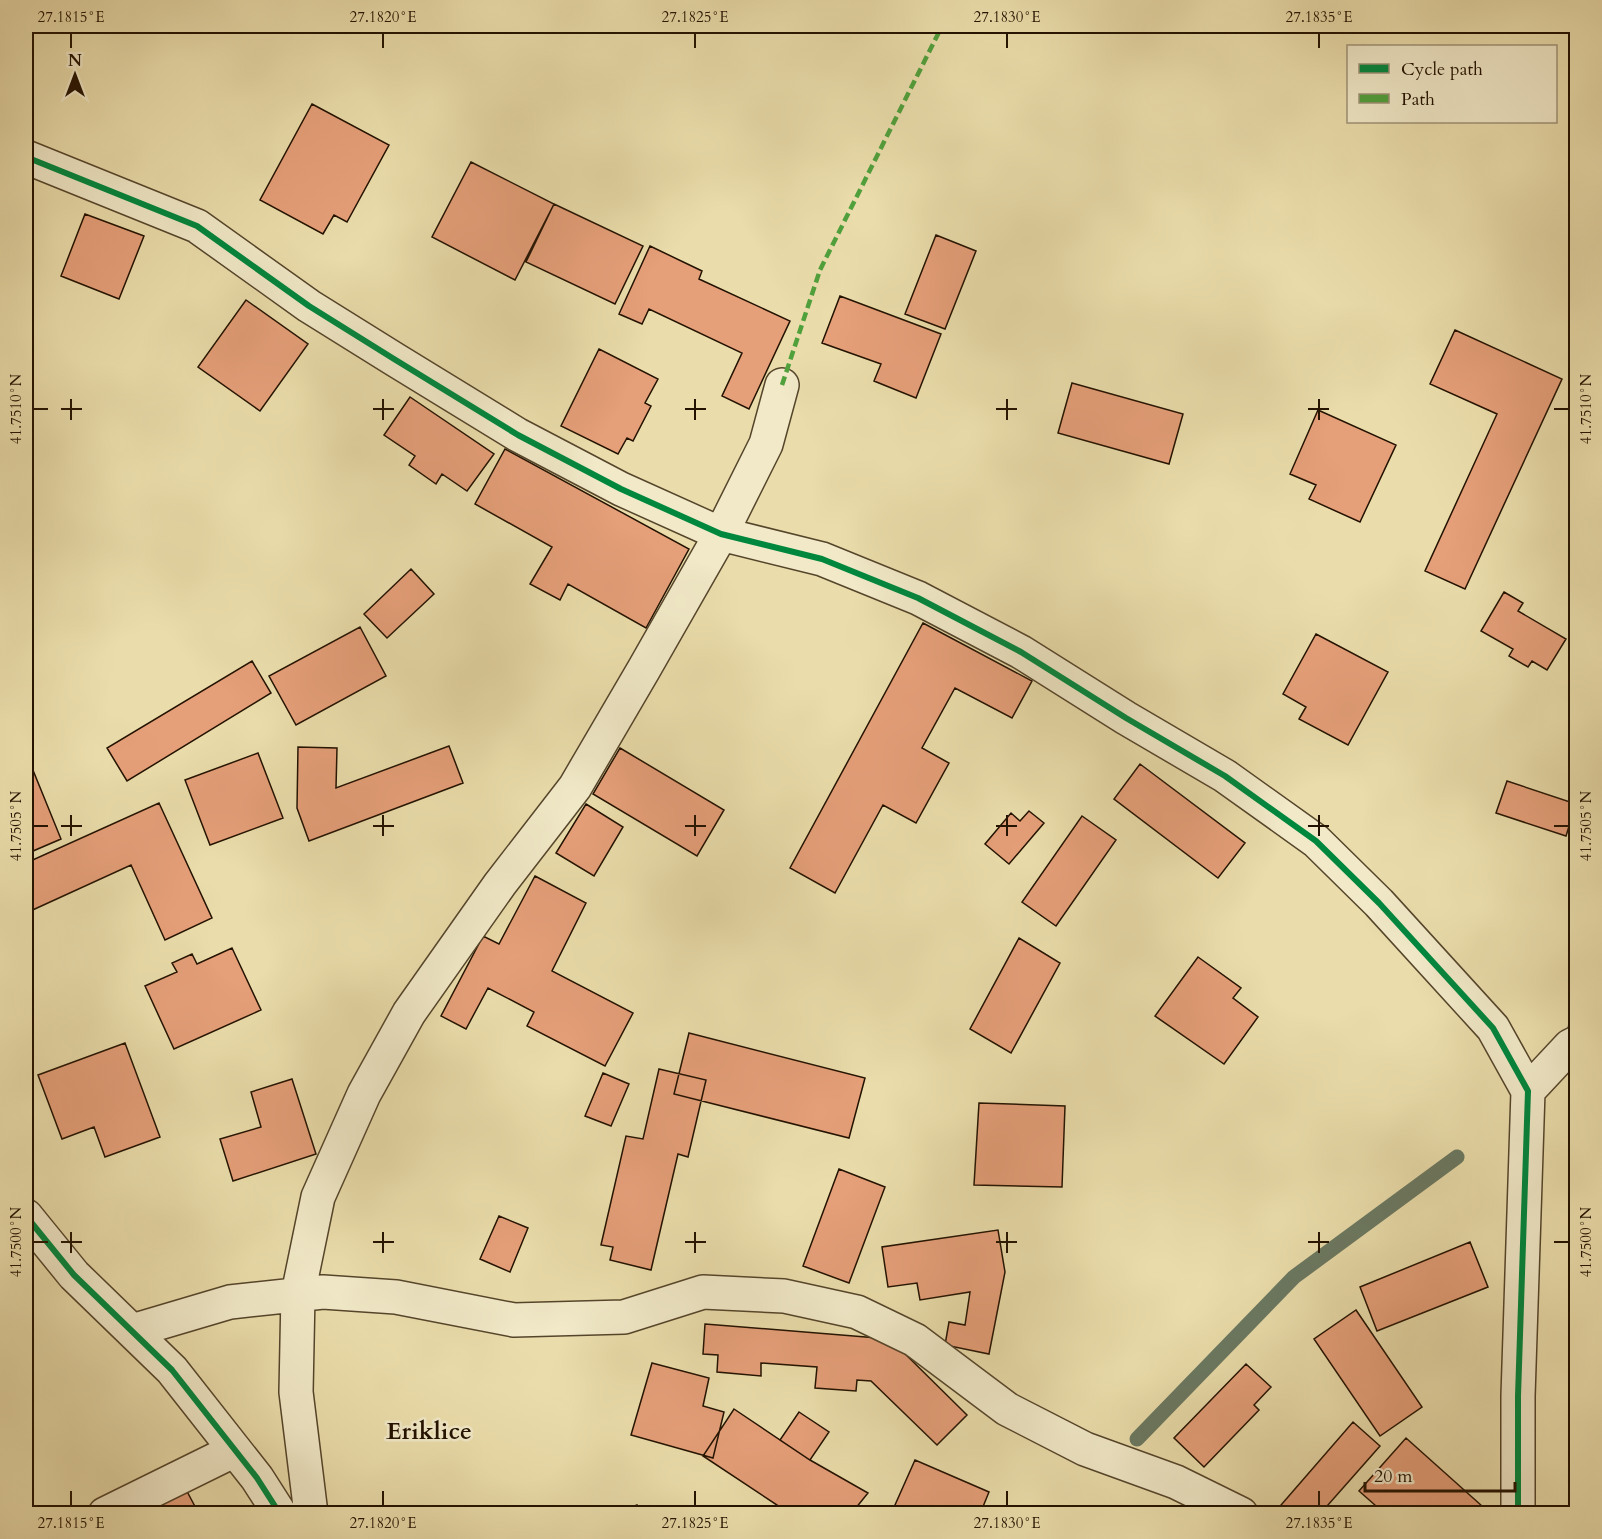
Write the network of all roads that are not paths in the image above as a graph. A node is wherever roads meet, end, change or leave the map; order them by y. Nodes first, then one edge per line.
1 (26, 157) edge
2 (782, 385) dead end
3 (721, 534) junction
4 (1576, 1043) edge
5 (1528, 1091) junction
6 (26, 1216) edge
7 (298, 1294) junction
8 (132, 1331) junction
9 (235, 1450) junction
10 (105, 1514) edge
11 (280, 1514) edge
12 (311, 1514) edge
13 (1241, 1514) edge
14 (1518, 1514) edge

1 - 3 street
2 - 3 street
3 - 5 street
3 - 7 street
4 - 5 street
5 - 14 street
6 - 8 street
7 - 8 street
7 - 12 street
7 - 13 street
8 - 9 street
9 - 10 street
9 - 11 street

